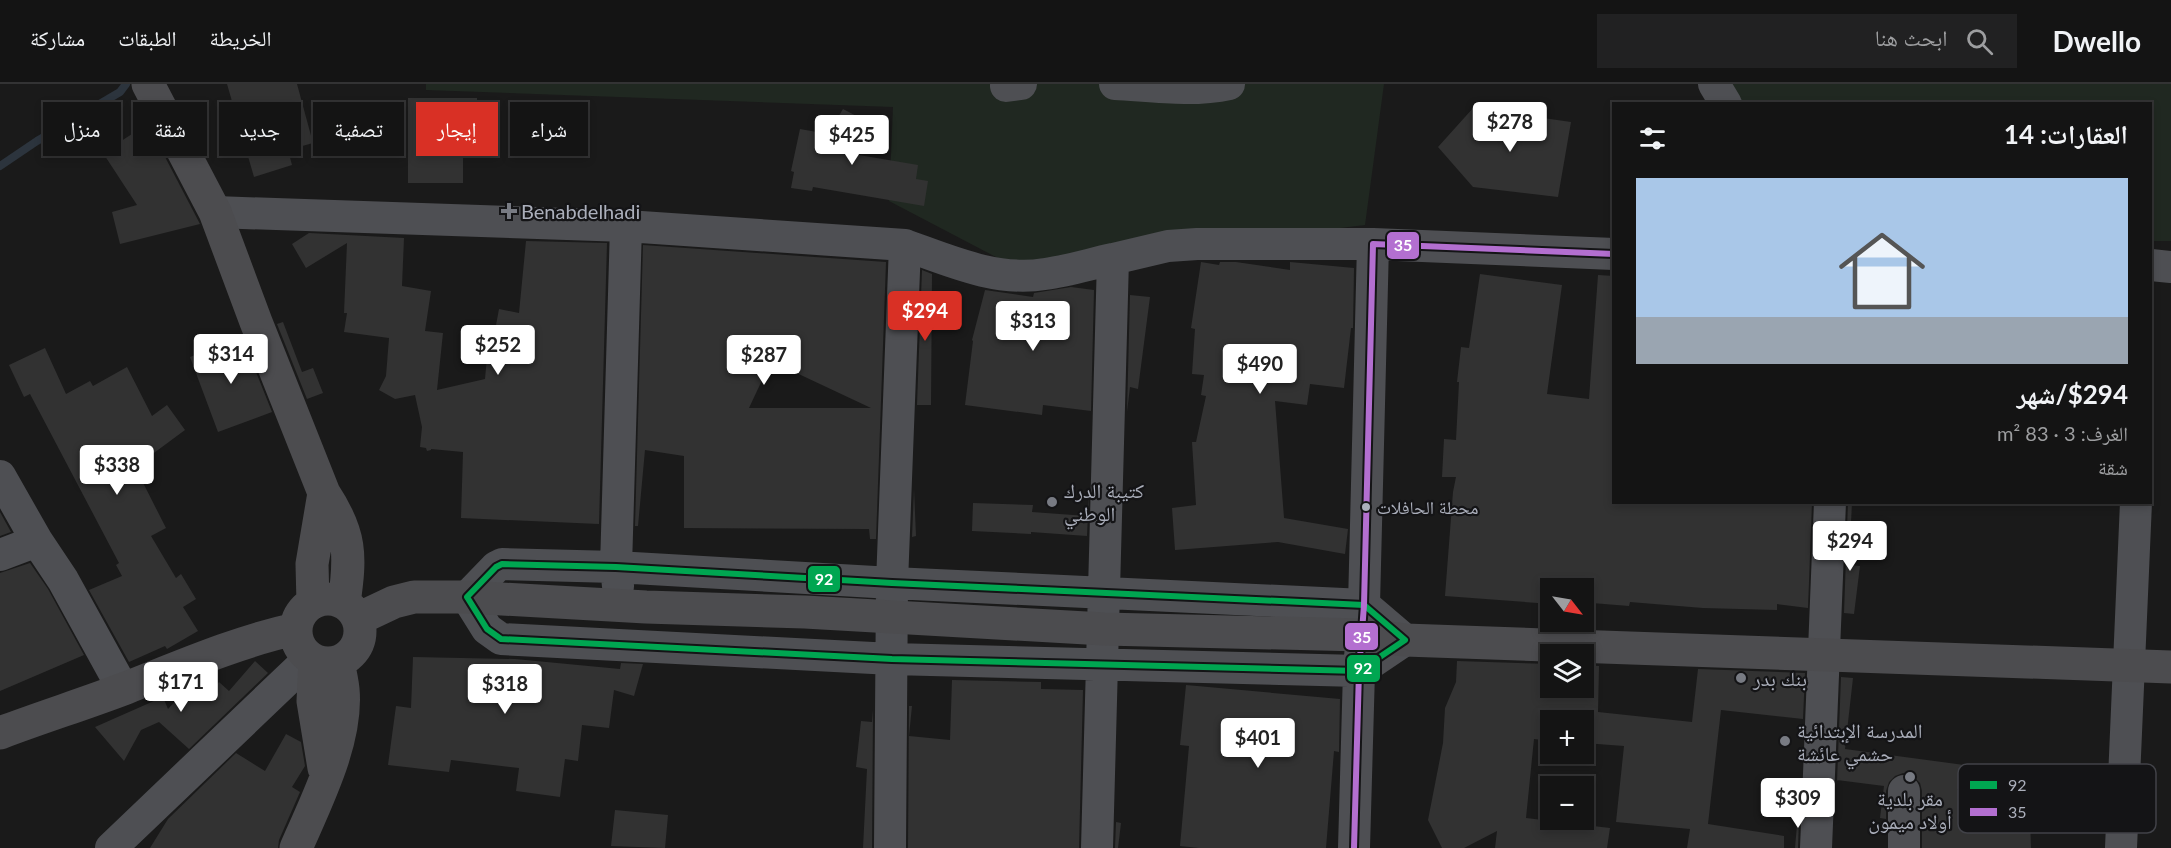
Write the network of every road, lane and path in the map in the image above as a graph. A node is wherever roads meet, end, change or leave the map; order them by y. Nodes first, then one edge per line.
1 (1115, 84) edge
2 (1229, 84) edge
3 (1714, 84) edge
4 (148, 86) edge
5 (1725, 102) edge
6 (215, 212) junction
7 (626, 226) junction
8 (1373, 244) junction
9 (905, 245) junction
10 (1612, 254) edge
11 (1113, 259) junction
12 (2152, 265) edge
13 (2171, 267) edge
14 (0, 476) edge
15 (1830, 504) edge
16 (2136, 504) edge
17 (37, 541) junction
18 (0, 555) edge
19 (616, 567) junction
20 (892, 583) junction
21 (1105, 593) junction
22 (467, 597) junction
23 (620, 605) junction
24 (327, 613) junction
25 (892, 617) junction
26 (1363, 620) junction
27 (1104, 629) junction
28 (1405, 639) junction
29 (1825, 655) junction
30 (892, 658) junction
31 (321, 660) junction
32 (1103, 664) junction
33 (2127, 666) junction
34 (2171, 667) edge
35 (1359, 671) junction
36 (123, 689) junction
37 (0, 733) edge
38 (2124, 764) edge
39 (1904, 791) dead end
40 (2121, 833) edge
41 (111, 848) edge
42 (296, 848) edge
43 (890, 848) edge
44 (1097, 848) edge
45 (1354, 848) edge
46 (1816, 848) edge
47 (1904, 848) edge
48 (2121, 848) edge

1 - 2 street
3 - 5 street
4 - 6 main road
6 - 7 street
6 - 24 main road
7 - 9 street
7 - 19 street
8 - 10 street
8 - 11 street
8 - 26 street
9 - 11 street
9 - 20 street
11 - 21 street
12 - 13 street
14 - 17 street
15 - 29 street
16 - 33 street
17 - 18 street
17 - 36 street
19 - 20 street
19 - 22 street
19 - 23 street
20 - 21 street
20 - 25 street
21 - 26 street
21 - 27 street
22 - 23 main road
22 - 24 main road
22 - 30 street
23 - 25 main road
24 - 31 main road
24 - 31 main road
24 - 36 main road
25 - 27 main road
25 - 30 street
26 - 27 main road
26 - 28 main road
26 - 35 street
27 - 32 street
28 - 29 main road
28 - 35 street
29 - 33 main road
29 - 46 street
30 - 32 street
30 - 43 street
31 - 41 street
31 - 42 main road
32 - 35 street
32 - 44 street
33 - 34 main road
33 - 38 street
35 - 45 street
36 - 37 main road
39 - 47 street
40 - 48 street

